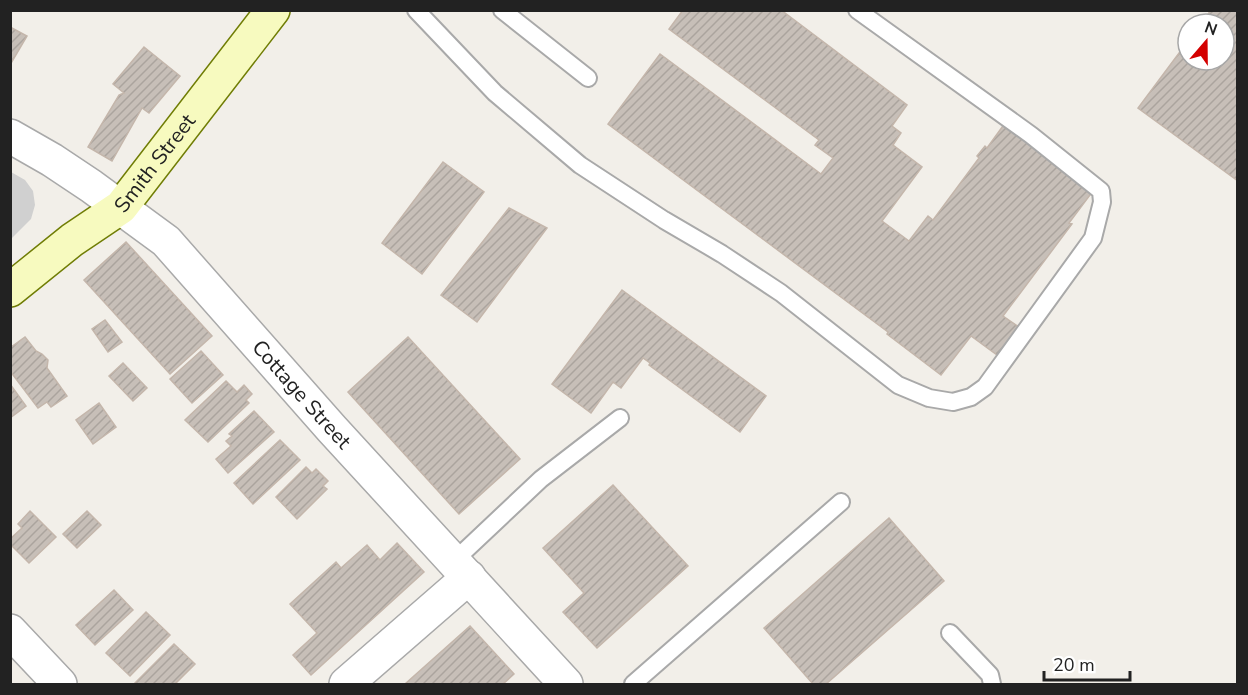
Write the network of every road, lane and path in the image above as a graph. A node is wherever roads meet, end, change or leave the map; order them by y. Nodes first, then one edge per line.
1 (273, 10) edge
2 (416, 10) edge
3 (502, 10) edge
4 (857, 10) edge
5 (588, 78) dead end
6 (10, 136) edge
7 (121, 207) junction
8 (10, 290) edge
9 (620, 418) dead end
10 (841, 502) dead end
11 (461, 569) junction
12 (10, 631) edge
13 (950, 633) dead end
14 (60, 684) edge
15 (346, 684) edge
16 (566, 684) edge
17 (633, 684) edge
18 (992, 684) edge

1 - 7 street, Smith Street
2 - 4 lane
3 - 5 lane
6 - 7 street, Cottage Street
7 - 8 street, Smith Street
7 - 11 street, Cottage Street
9 - 11 lane
10 - 17 lane
11 - 15 street
11 - 16 street, Cottage Street
12 - 14 street
13 - 18 lane

